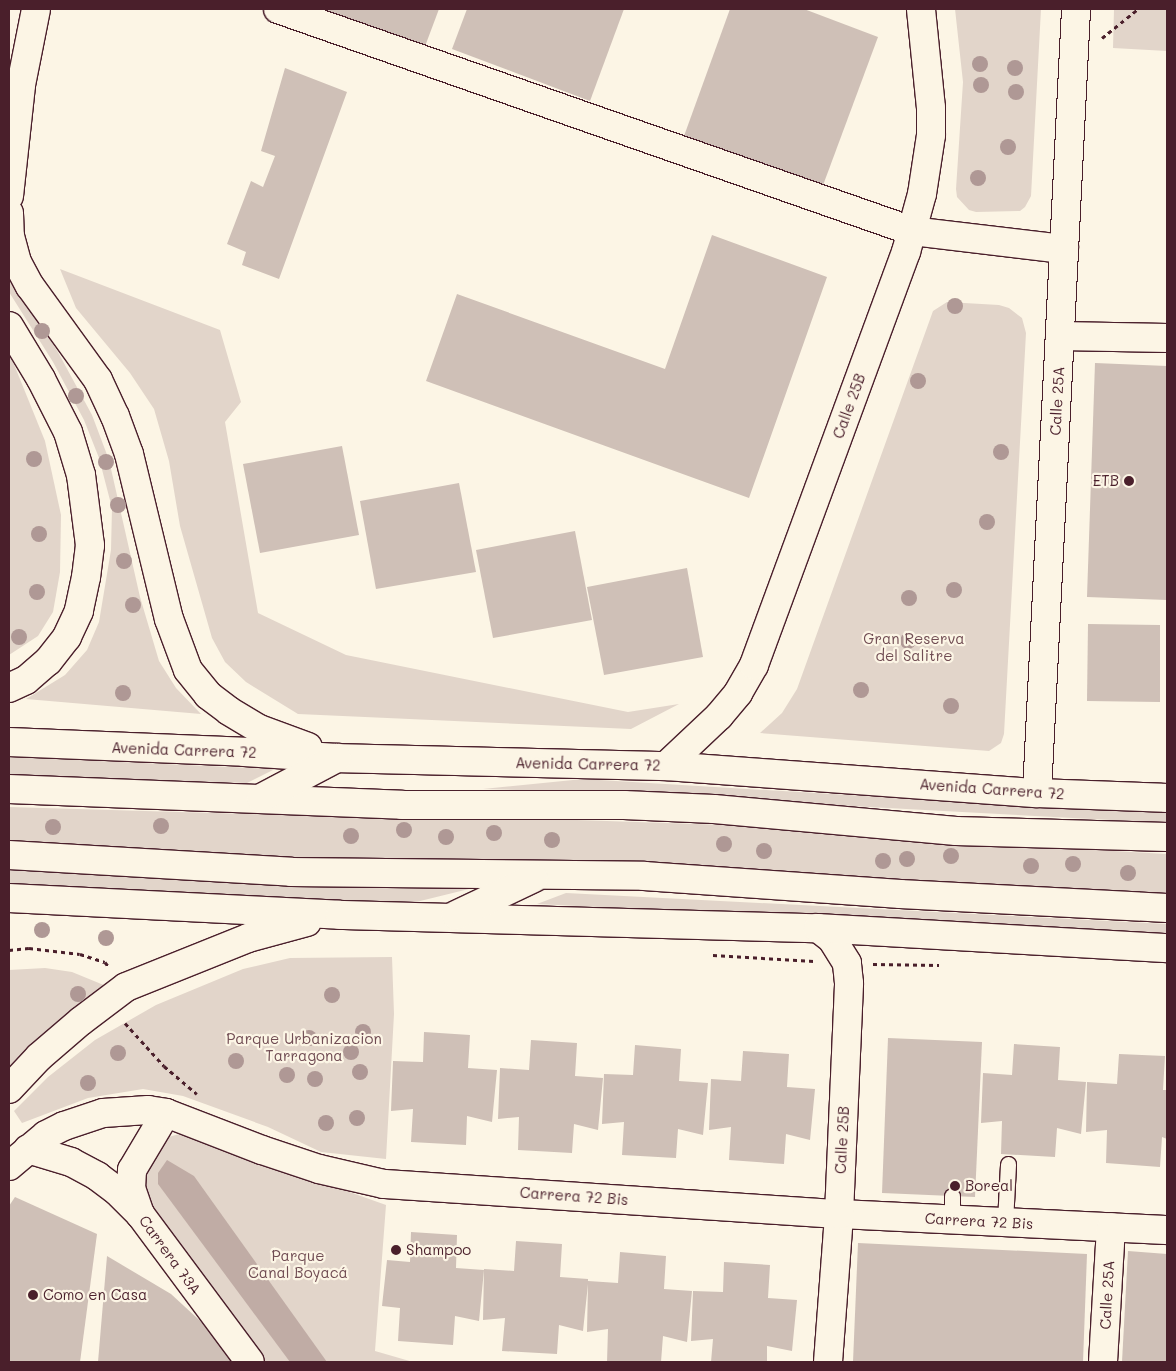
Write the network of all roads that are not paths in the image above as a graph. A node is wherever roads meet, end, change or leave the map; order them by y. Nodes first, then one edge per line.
1 (36, 9) edge
2 (278, 9) edge
3 (921, 9) edge
4 (1076, 9) edge
5 (9, 196) edge
6 (9, 213) edge
7 (912, 231) junction
8 (1064, 249) junction
9 (9, 326) edge
10 (1060, 336) junction
11 (1167, 338) edge
12 (9, 688) edge
13 (9, 742) edge
14 (337, 758) junction
15 (666, 766) junction
16 (9, 789) edge
17 (1037, 793) junction
18 (1167, 798) edge
19 (260, 799) junction
20 (1167, 838) edge
21 (9, 855) edge
22 (540, 875) junction
23 (9, 898) edge
24 (1167, 908) edge
25 (340, 915) junction
26 (450, 918) junction
27 (818, 928) junction
28 (1167, 948) edge
29 (9, 1089) edge
30 (166, 1112) junction
31 (18, 1157) edge
32 (1008, 1164) dead end
33 (140, 1214) junction
34 (839, 1214) junction
35 (1005, 1222) junction
36 (1112, 1227) junction
37 (1167, 1230) edge
38 (250, 1362) edge
39 (828, 1362) edge
40 (1103, 1362) edge

1 - 5 main road
2 - 7 main road
3 - 7 main road, Calle 25B
4 - 8 main road, Calle 25A
6 - 14 main road
7 - 8 main road
7 - 15 main road, Calle 25B
8 - 10 main road, Calle 25A
9 - 12 main road
10 - 11 main road
10 - 17 main road, Calle 25A
13 - 14 main road, Avenida Carrera 72
14 - 15 main road, Avenida Carrera 72
14 - 19 main road
15 - 17 main road, Avenida Carrera 72
16 - 19 main road
17 - 18 main road, Avenida Carrera 72
19 - 20 main road
21 - 22 main road
22 - 24 main road
22 - 26 main road
23 - 25 main road
25 - 26 main road
25 - 29 main road
26 - 27 main road
27 - 28 main road
27 - 34 main road, Calle 25B
30 - 31 main road, Carrera 72 Bis
30 - 33 main road, Carrera 73A
30 - 34 main road, Carrera 72 Bis
31 - 33 main road
32 - 35 lane
33 - 38 main road, Carrera 73A
34 - 35 main road, Carrera 72 Bis
34 - 39 main road, Calle 25B
35 - 36 main road, Carrera 72 Bis
36 - 37 main road, Carrera 72 Bis
36 - 40 main road, Calle 25A

